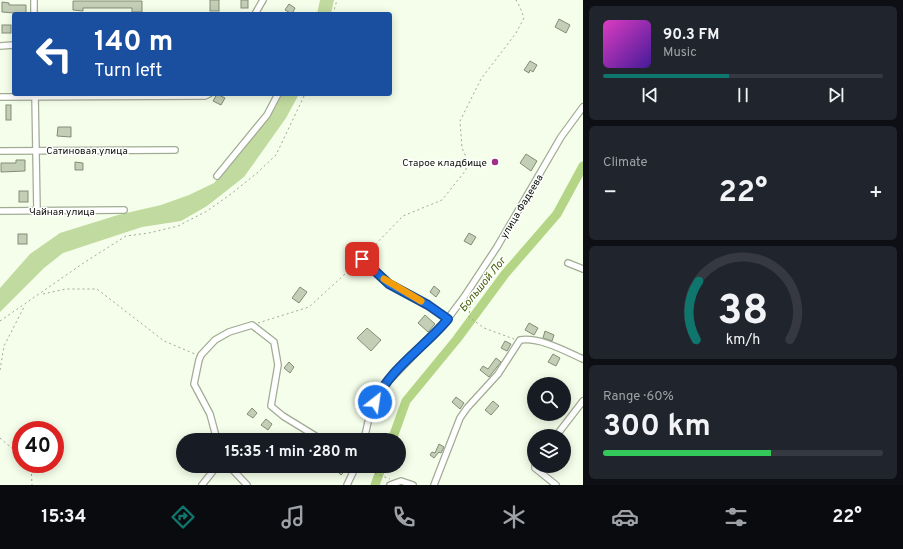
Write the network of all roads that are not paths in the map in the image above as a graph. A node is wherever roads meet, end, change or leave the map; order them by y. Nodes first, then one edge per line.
1 (34, 0) edge
2 (263, 0) edge
3 (34, 12) edge
4 (256, 12) edge
5 (12, 45) edge
6 (0, 46) edge
7 (18, 96) edge
8 (35, 96) edge
9 (277, 96) edge
10 (0, 97) edge
11 (583, 107) edge
12 (36, 150) junction
13 (175, 150) dead end
14 (0, 151) edge
15 (217, 176) dead end
16 (124, 210) dead end
17 (0, 211) edge
18 (37, 211) junction
19 (362, 259) road end
20 (568, 263) dead end
21 (583, 269) edge
22 (448, 319) junction
23 (583, 359) edge
24 (583, 401) edge
25 (561, 429) edge
26 (215, 433) edge
27 (311, 433) edge
28 (366, 433) edge
29 (211, 473) edge
30 (236, 473) edge
31 (353, 473) edge
32 (541, 473) edge
33 (391, 484) edge
34 (202, 485) edge
35 (247, 485) edge
36 (347, 485) edge
37 (413, 485) edge
38 (434, 485) edge
39 (556, 485) edge

1 - 3 street
2 - 4 street
5 - 6 street
7 - 10 street
8 - 12 street
9 - 15 street
11 - 22 street, улица Фадеева
12 - 13 street, Сатиновая улица
12 - 14 street, Сатиновая улица
12 - 18 street
16 - 18 street, Чайная улица
17 - 18 street, Чайная улица
19 - 22 street
20 - 21 street
22 - 28 street, улица Фадеева
23 - 38 street
24 - 25 street
26 - 27 street
29 - 34 street
30 - 35 street
31 - 36 street
32 - 39 street
33 - 37 street

